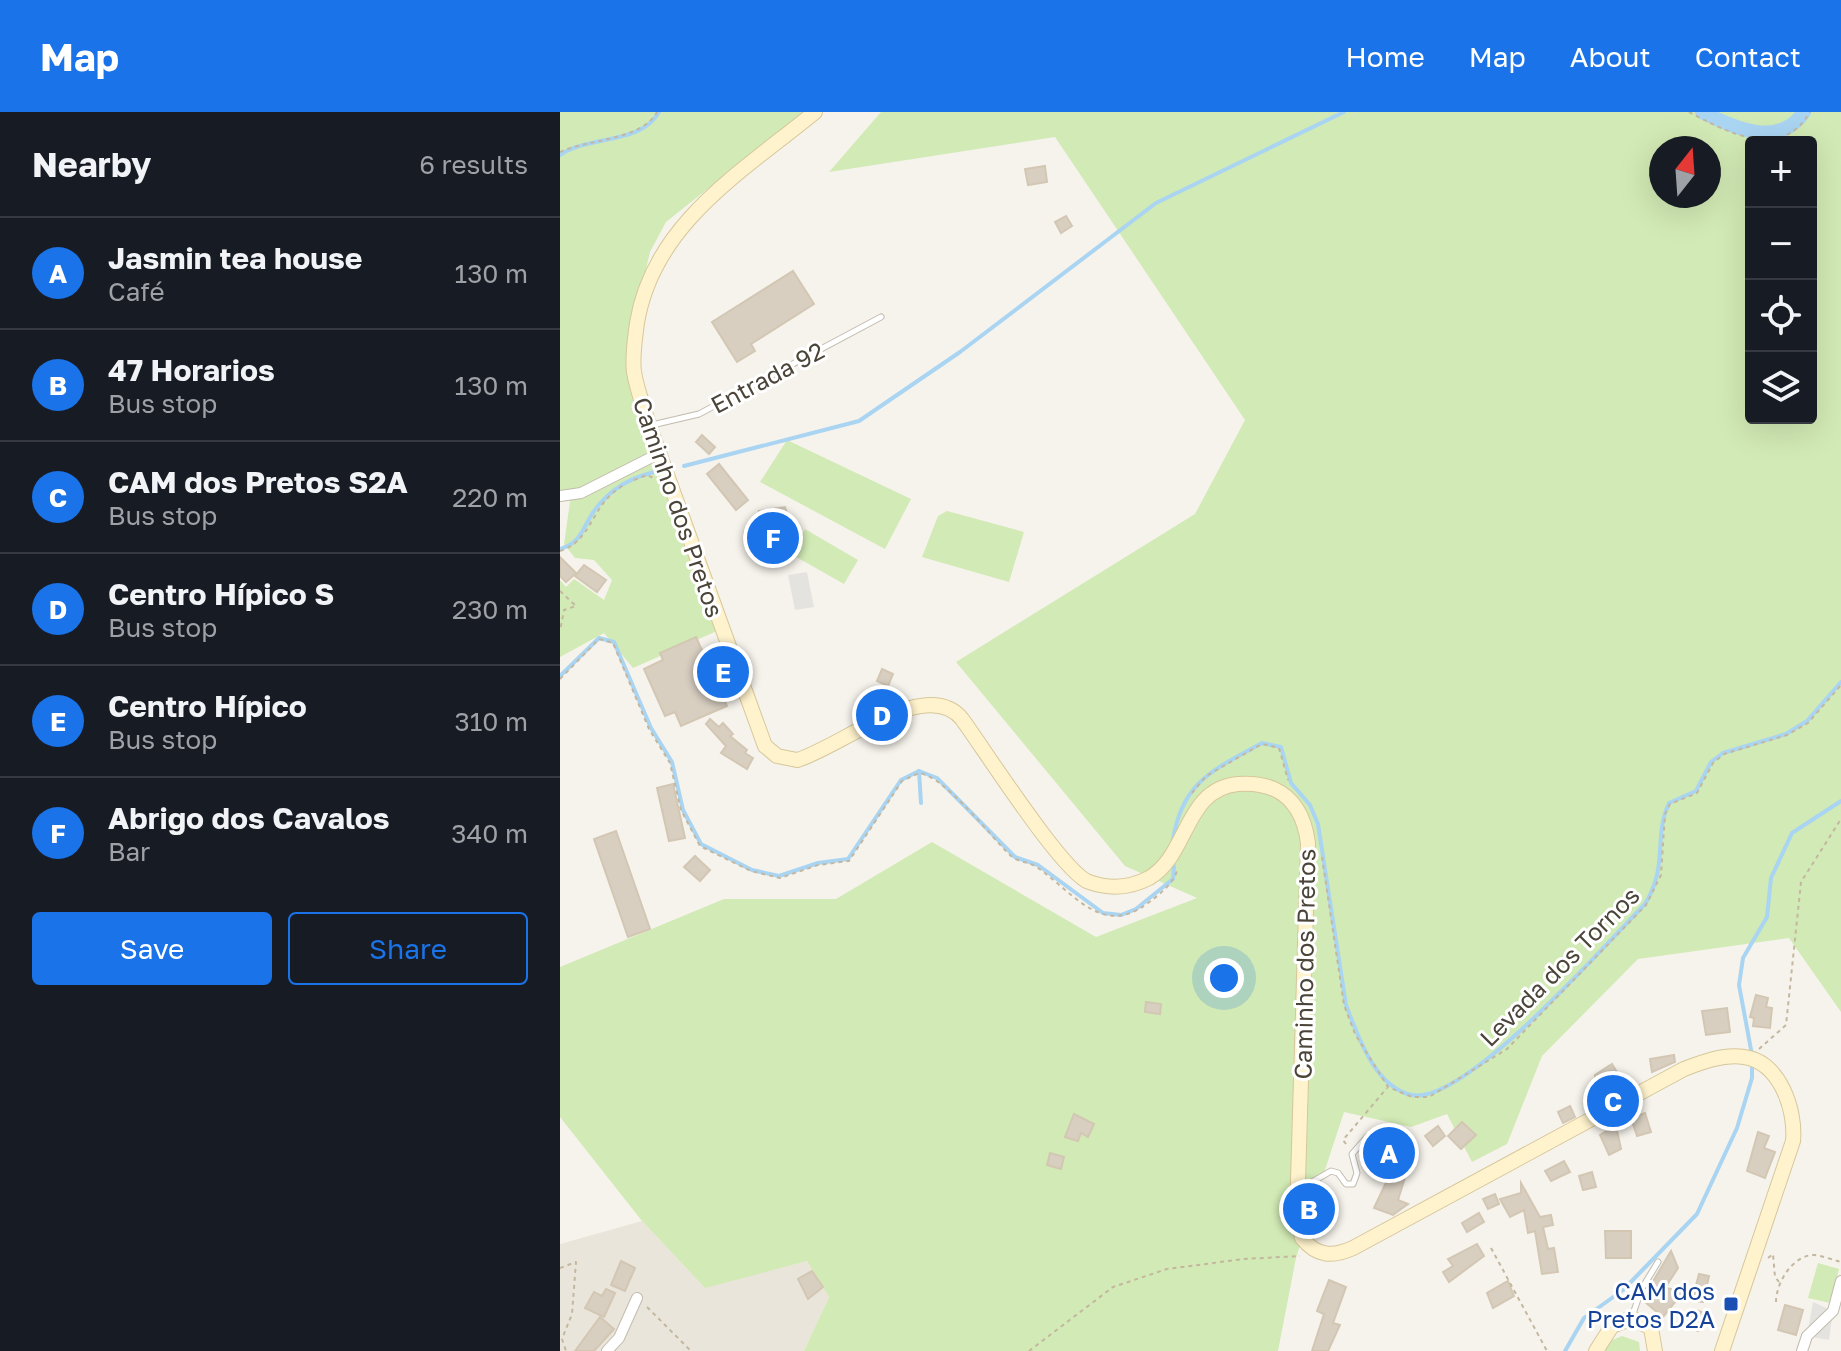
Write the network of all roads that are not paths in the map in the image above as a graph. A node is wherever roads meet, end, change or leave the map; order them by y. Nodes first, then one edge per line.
1 (815, 112) edge
2 (881, 317) dead end
3 (649, 425) junction
4 (660, 453) junction
5 (560, 496) edge
6 (1367, 1137) dead end
7 (1298, 1191) junction
8 (1658, 1262) dead end
9 (1841, 1281) edge
10 (637, 1298) road end
11 (1632, 1318) junction
12 (607, 1351) edge
13 (1596, 1351) edge
14 (1655, 1351) edge
15 (1722, 1351) edge
16 (1802, 1351) edge

1 - 3 main road, Caminho dos Pretos
2 - 3 lane, Entrada 92
3 - 4 main road, Caminho dos Pretos
4 - 5 street
4 - 7 main road, Caminho dos Pretos
6 - 7 lane
7 - 15 main road, Caminho dos Pretos
8 - 11 lane
9 - 16 street
10 - 12 street
11 - 13 main road
11 - 14 main road

